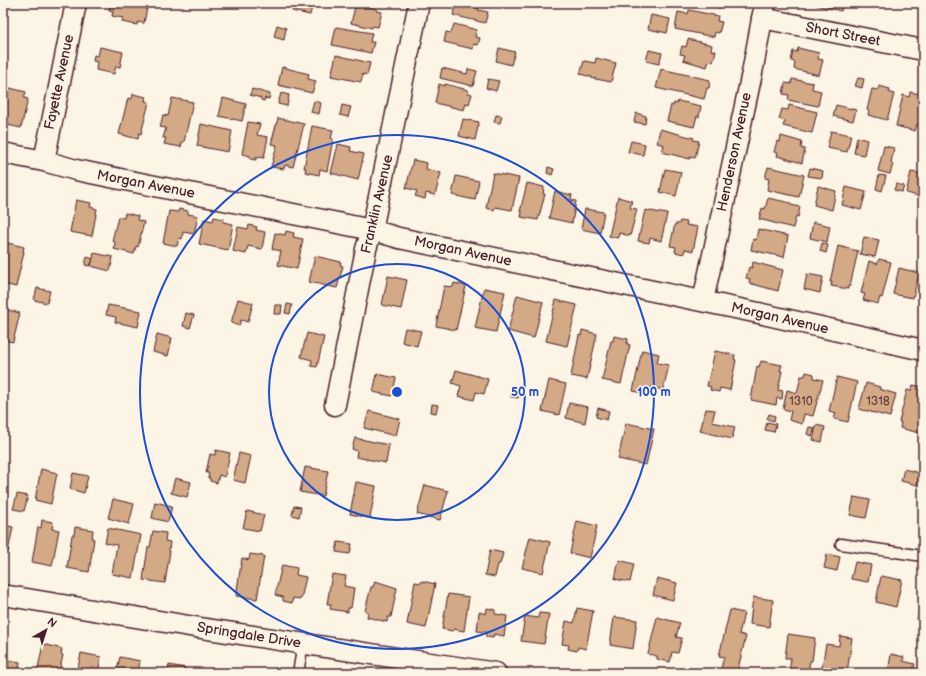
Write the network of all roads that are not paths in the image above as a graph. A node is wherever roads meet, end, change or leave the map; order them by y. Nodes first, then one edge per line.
1 (76, 3) edge
2 (419, 3) edge
3 (764, 11) edge
4 (923, 50) edge
5 (3, 153) edge
6 (44, 161) junction
7 (372, 230) junction
8 (703, 301) junction
9 (923, 350) edge
10 (335, 405) dead end
11 (841, 544) dead end
12 (923, 556) edge
13 (3, 595) edge
14 (303, 644) junction
15 (298, 673) edge
16 (496, 673) edge

1 - 6 street, Fayette Avenue
2 - 7 street, Franklin Avenue
3 - 4 street, Short Street
3 - 8 street, Henderson Avenue
5 - 6 street, Morgan Avenue
6 - 7 street, Morgan Avenue
7 - 8 street, Morgan Avenue
7 - 10 street, Franklin Avenue
8 - 9 street, Morgan Avenue
11 - 12 lane
13 - 14 street, Springdale Drive
14 - 15 lane
14 - 16 street, Springdale Drive

